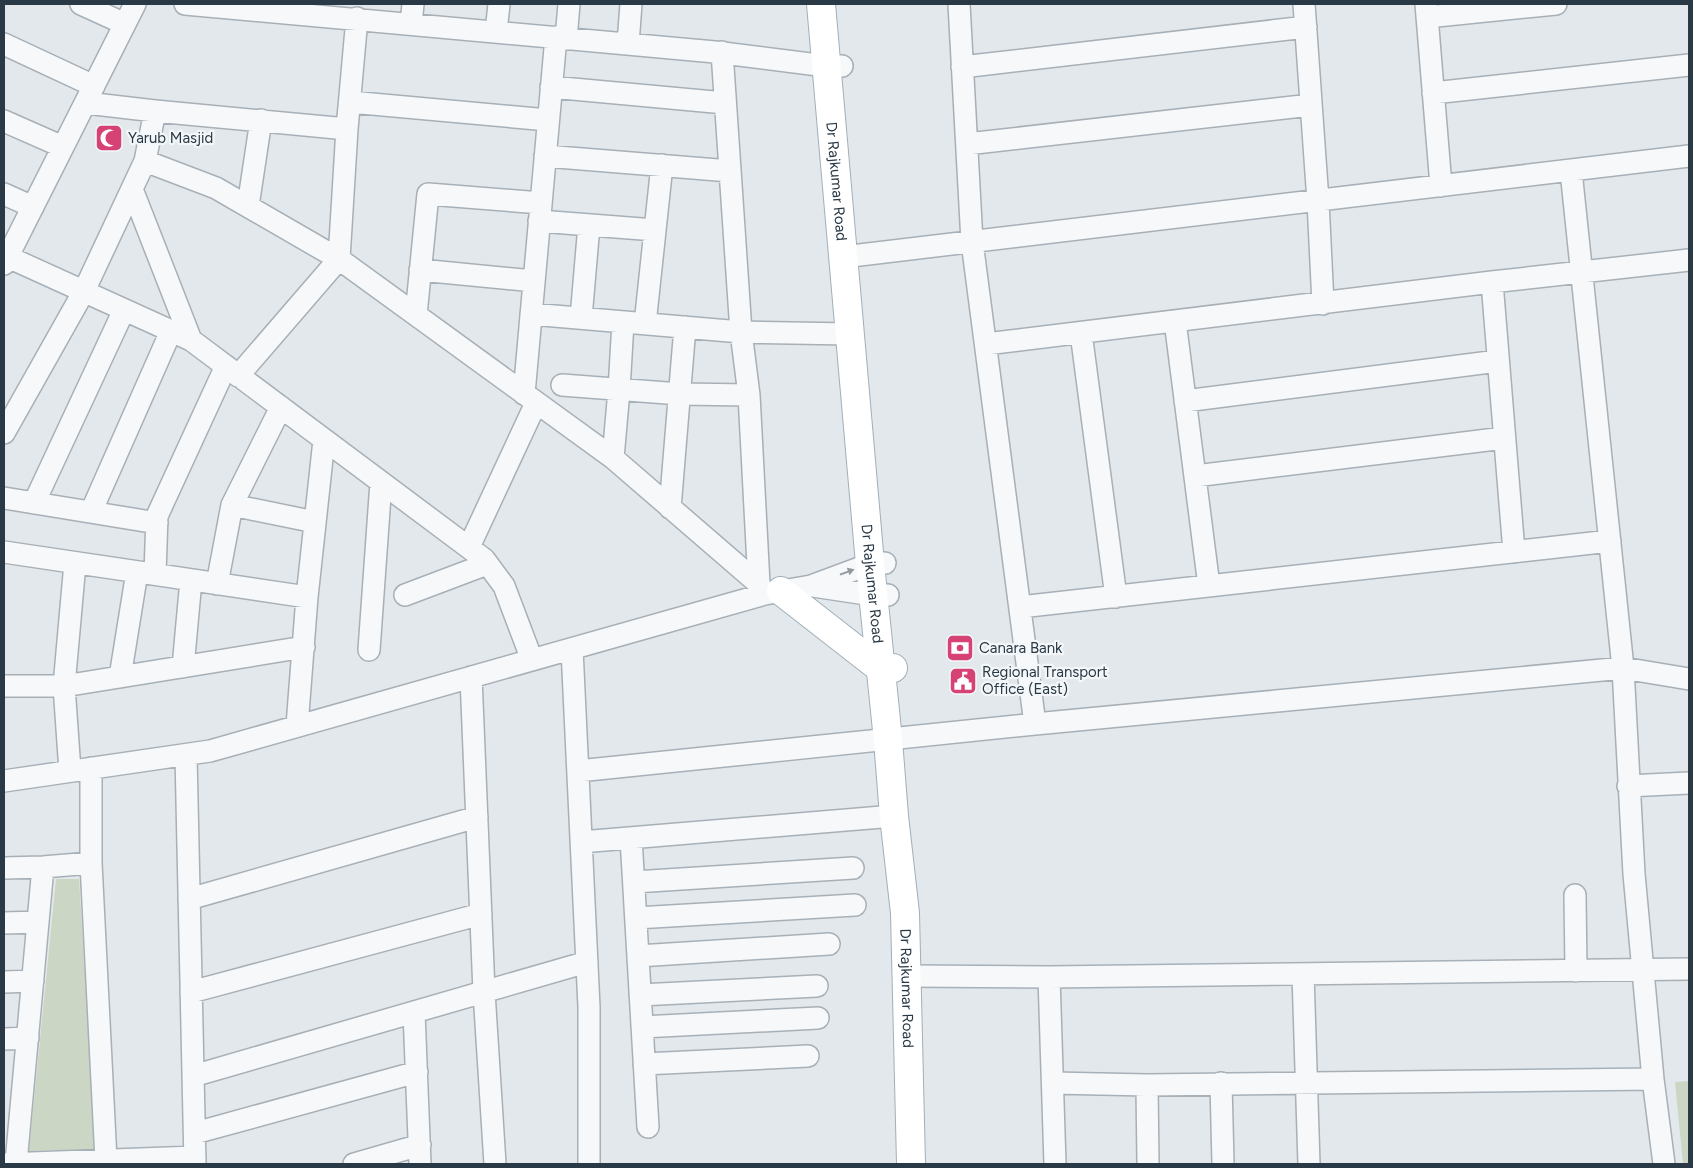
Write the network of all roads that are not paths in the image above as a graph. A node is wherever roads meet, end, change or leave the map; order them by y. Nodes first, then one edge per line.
1 (81, 4) edge
2 (135, 4) edge
3 (185, 4) edge
4 (499, 4) edge
5 (569, 4) edge
6 (631, 4) edge
7 (821, 4) edge
8 (837, 4) edge
9 (959, 4) edge
10 (1304, 4) edge
11 (1556, 4) edge
12 (234, 6) edge
13 (303, 9) edge
14 (1426, 10) edge
15 (368, 14) edge
16 (412, 14) edge
17 (125, 24) junction
18 (1306, 28) junction
19 (496, 32) junction
20 (561, 38) junction
21 (4, 44) edge
22 (628, 44) junction
23 (722, 52) junction
24 (1689, 65) edge
25 (834, 66) junction
26 (962, 67) junction
27 (551, 88) junction
28 (1433, 93) junction
29 (90, 94) junction
30 (350, 102) junction
31 (726, 102) junction
32 (1311, 105) junction
33 (155, 111) junction
34 (261, 120) junction
35 (548, 120) junction
36 (4, 121) edge
37 (347, 128) junction
38 (967, 144) junction
39 (63, 148) junction
40 (545, 156) junction
41 (1689, 156) edge
42 (145, 161) junction
43 (662, 165) junction
44 (730, 171) junction
45 (1571, 171) junction
46 (1441, 186) junction
47 (132, 189) junction
48 (4, 194) edge
49 (1318, 201) junction
50 (248, 206) junction
51 (33, 207) junction
52 (540, 212) junction
53 (589, 225) junction
54 (655, 230) junction
55 (972, 242) junction
56 (851, 256) junction
57 (339, 259) junction
58 (6, 260) edge
59 (1689, 260) edge
60 (420, 270) junction
61 (1581, 272) junction
62 (534, 281) junction
63 (1492, 282) junction
64 (84, 291) junction
65 (1322, 304) junction
66 (124, 310) junction
67 (531, 314) junction
68 (416, 315) junction
69 (581, 318) junction
70 (623, 322) junction
71 (1175, 322) junction
72 (645, 324) junction
73 (685, 327) junction
74 (171, 331) junction
75 (740, 332) junction
76 (1081, 333) junction
77 (850, 334) junction
78 (192, 340) junction
79 (986, 344) junction
80 (1498, 361) junction
81 (232, 371) junction
82 (562, 385) dead end
83 (619, 390) junction
84 (680, 394) junction
85 (749, 395) junction
86 (530, 398) junction
87 (1185, 401) junction
88 (281, 408) junction
89 (4, 433) edge
90 (1504, 438) junction
91 (324, 440) junction
92 (613, 458) junction
93 (1195, 476) junction
94 (381, 482) junction
95 (4, 498) edge
96 (34, 502) junction
97 (232, 505) junction
98 (670, 508) junction
99 (91, 512) junction
100 (315, 522) junction
101 (157, 523) junction
102 (1610, 542) junction
103 (469, 548) junction
104 (4, 552) edge
105 (1514, 552) junction
106 (75, 562) junction
107 (878, 563) junction
108 (487, 564) junction
109 (146, 573) junction
110 (191, 580) junction
111 (216, 584) junction
112 (810, 586) junction
113 (1209, 586) junction
114 (768, 590) junction
115 (405, 595) dead end
116 (881, 595) junction
117 (307, 597) junction
118 (1116, 597) junction
119 (1020, 607) junction
120 (304, 647) junction
121 (572, 649) junction
122 (369, 650) dead end
123 (532, 660) junction
124 (182, 667) junction
125 (888, 668) junction
126 (1623, 668) junction
127 (120, 677) junction
128 (471, 677) junction
129 (1689, 679) edge
130 (4, 686) edge
131 (64, 686) junction
132 (1035, 724) junction
133 (298, 726) junction
134 (895, 739) junction
135 (186, 755) junction
136 (81, 770) junction
137 (578, 771) junction
138 (4, 781) edge
139 (1689, 783) edge
140 (1628, 786) junction
141 (894, 816) junction
142 (477, 817) junction
143 (631, 838) junction
144 (581, 842) junction
145 (91, 863) junction
146 (43, 867) junction
147 (4, 868) edge
148 (853, 868) dead end
149 (634, 882) junction
150 (1575, 895) dead end
151 (189, 899) junction
152 (855, 905) dead end
153 (481, 914) junction
154 (636, 918) junction
155 (38, 922) junction
156 (4, 923) edge
157 (829, 944) dead end
158 (638, 956) junction
159 (586, 962) junction
160 (1689, 969) edge
161 (1576, 970) junction
162 (1643, 970) junction
163 (1303, 974) junction
164 (914, 976) junction
165 (1049, 977) junction
166 (4, 982) edge
167 (33, 982) junction
168 (817, 986) dead end
169 (191, 992) junction
170 (484, 992) junction
171 (640, 995) junction
172 (414, 1012) junction
173 (818, 1018) dead end
174 (642, 1027) junction
175 (28, 1038) junction
176 (4, 1039) edge
177 (808, 1056) dead end
178 (644, 1064) junction
179 (417, 1072) junction
180 (193, 1076) junction
181 (1653, 1079) junction
182 (1053, 1083) junction
183 (1221, 1083) junction
184 (1306, 1083) junction
185 (1147, 1084) junction
186 (13, 1097) edge
187 (648, 1127) dead end
188 (194, 1133) junction
189 (420, 1154) edge
190 (106, 1160) junction
191 (195, 1161) edge
192 (10, 1163) edge
193 (354, 1164) edge
194 (495, 1164) edge
195 (589, 1164) edge
196 (911, 1164) edge
197 (928, 1164) edge
198 (1055, 1164) edge
199 (1148, 1164) edge
200 (1223, 1164) edge
201 (1309, 1164) edge
202 (1664, 1164) edge

1 - 17 street
2 - 17 street
3 - 12 street
4 - 19 street
5 - 20 street
6 - 22 street
7 - 25 main road, Dr Rajkumar Road
8 - 25 main road, Dr Rajkumar Road
9 - 26 street
10 - 18 street
11 - 14 street
12 - 13 street
13 - 15 street
14 - 28 street
15 - 16 street
15 - 30 street
16 - 19 street
17 - 29 street
18 - 26 street
18 - 32 street
19 - 20 street
20 - 22 street
20 - 27 street
21 - 29 street
22 - 23 street
23 - 25 street
23 - 31 street
24 - 28 street
25 - 56 main road, Dr Rajkumar Road
26 - 38 street
27 - 31 street
27 - 35 street
28 - 46 street
29 - 33 street
29 - 39 street
30 - 35 street
30 - 37 street
31 - 44 street
32 - 38 street
32 - 49 street
33 - 34 street
33 - 42 street
34 - 37 street
34 - 50 street
35 - 40 street
36 - 39 street
37 - 57 street
38 - 55 street
39 - 51 street
40 - 43 street
40 - 52 street
41 - 45 street
42 - 47 street
42 - 50 street
43 - 44 street
43 - 54 street
44 - 75 street
45 - 46 street
45 - 61 street
46 - 49 street
47 - 64 street
47 - 78 street
48 - 51 street
49 - 55 street
49 - 65 street
50 - 57 street
51 - 58 street
52 - 53 street
52 - 60 street
52 - 62 street
53 - 54 street
53 - 69 street
54 - 72 street
55 - 56 street
55 - 79 street
56 - 77 main road, Dr Rajkumar Road
56 - 107 main road, Dr Rajkumar Road
57 - 68 street
57 - 81 street
58 - 64 street
59 - 61 street
60 - 62 street
60 - 68 street
61 - 63 street
61 - 102 street
62 - 67 street
63 - 65 street
63 - 80 street
64 - 66 street
64 - 89 street
65 - 71 street
66 - 74 street
66 - 96 street
67 - 69 street
67 - 86 street
68 - 86 street
69 - 70 street
70 - 72 street
70 - 83 street
71 - 76 street
71 - 87 street
72 - 73 street
73 - 75 street
73 - 84 street
74 - 78 street
74 - 99 street
75 - 77 street
75 - 85 street
76 - 79 street
76 - 118 street
77 - 107 main road, Dr Rajkumar Road
78 - 81 street
79 - 119 street
80 - 87 street
80 - 90 street
81 - 88 street
81 - 101 street
82 - 83 street
83 - 84 street
83 - 92 street
84 - 85 street
84 - 98 street
85 - 114 street
86 - 92 street
86 - 103 street
87 - 93 street
88 - 91 street
88 - 97 street
90 - 93 street
90 - 105 street
91 - 94 street
91 - 100 street
92 - 98 street
93 - 113 street
94 - 103 street
94 - 122 street
95 - 96 street
96 - 99 street
97 - 100 street
97 - 111 street
98 - 114 street
99 - 101 street
100 - 117 street
101 - 109 street
102 - 105 street
102 - 126 street
103 - 108 street
104 - 106 street
105 - 113 street
106 - 109 street
106 - 131 street
112 -> 107 street
107 - 116 main road, Dr Rajkumar Road
108 - 115 street
108 - 123 street
109 - 110 street
109 - 127 street
110 - 111 street
110 - 124 street
111 - 117 street
112 - 114 street
112 - 116 street
113 - 118 street
114 - 121 street
114 - 125 main road
116 - 125 main road, Dr Rajkumar Road
117 - 120 street
118 - 119 street
119 - 132 street
120 - 124 street
120 - 133 street
121 - 123 street
121 - 137 street
123 - 128 street
124 - 127 street
125 - 134 main road, Dr Rajkumar Road
126 - 129 street
126 - 132 street
126 - 140 street
127 - 131 street
128 - 133 street
128 - 142 street
130 - 131 street
131 - 136 street
132 - 134 street
133 - 135 street
134 - 137 street
134 - 141 main road, Dr Rajkumar Road
134 - 164 main road, Dr Rajkumar Road
135 - 136 street
135 - 151 street
136 - 138 street
136 - 145 street
137 - 144 street
139 - 140 street
140 - 162 street
141 - 143 street
141 - 164 main road, Dr Rajkumar Road
142 - 151 street
142 - 153 street
143 - 144 street
143 - 149 street
144 - 159 street
145 - 146 street
145 - 190 street
146 - 147 street
146 - 155 street
148 - 149 street
149 - 154 street
150 - 161 street
151 - 169 street
152 - 154 street
153 - 169 street
153 - 170 street
154 - 158 street
155 - 156 street
155 - 167 street
157 - 158 street
158 - 171 street
159 - 170 street
159 - 195 street
160 - 162 street
161 - 162 street
161 - 163 street
162 - 181 street
163 - 165 street
163 - 184 street
164 - 165 street
164 - 196 main road, Dr Rajkumar Road
164 - 197 main road, Dr Rajkumar Road
165 - 182 street
166 - 167 street
167 - 175 street
168 - 171 street
169 - 180 street
170 - 172 street
170 - 194 street
171 - 174 street
172 - 179 street
172 - 180 street
173 - 174 street
174 - 178 street
175 - 176 street
175 - 186 street
177 - 178 street
178 - 187 street
179 - 188 street
179 - 189 street
180 - 188 street
181 - 184 street
181 - 202 street
182 - 185 street
182 - 198 street
183 - 184 street
183 - 185 street
183 - 200 street
184 - 201 street
185 - 199 street
186 - 192 street
188 - 191 street
189 - 193 street
190 - 191 street
190 - 192 street

